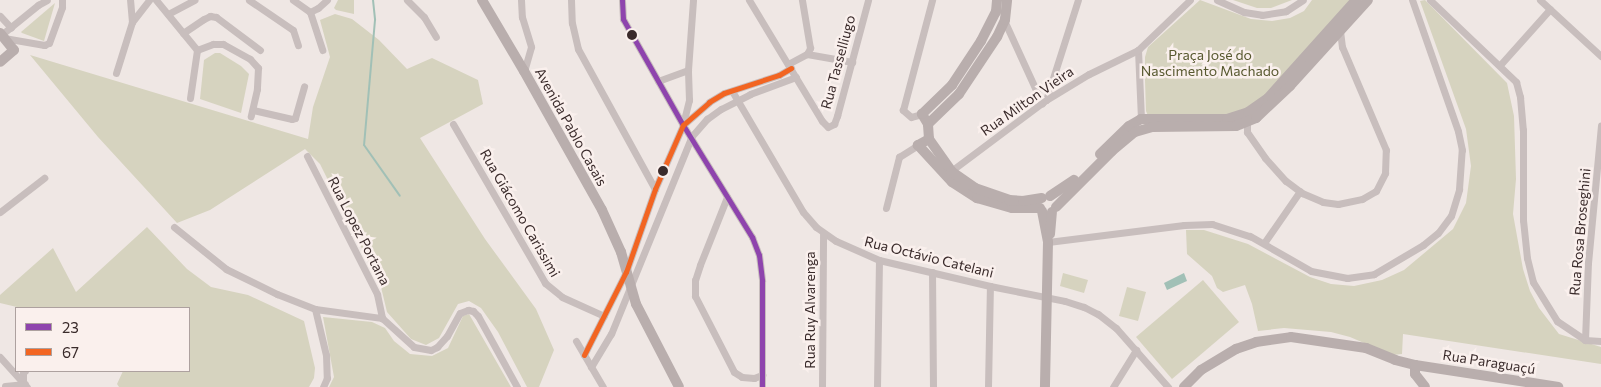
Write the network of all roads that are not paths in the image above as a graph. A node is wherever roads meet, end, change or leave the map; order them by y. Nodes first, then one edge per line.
1 (47, 0) edge
2 (62, 0) edge
3 (130, 0) edge
4 (149, 0) edge
5 (156, 0) edge
6 (194, 0) edge
7 (250, 0) edge
8 (293, 0) edge
9 (327, 0) edge
10 (407, 0) edge
11 (482, 0) edge
12 (521, 0) edge
13 (571, 0) edge
14 (622, 0) edge
15 (693, 0) edge
16 (749, 0) edge
17 (802, 0) edge
18 (868, 0) edge
19 (932, 0) edge
20 (997, 0) edge
21 (1007, 0) edge
22 (1078, 0) edge
23 (1190, 0) edge
24 (1217, 0) edge
25 (1303, 0) edge
26 (1356, 0) edge
27 (1368, 0) edge
28 (1412, 0) edge
29 (1430, 0) edge
30 (1540, 0) edge
31 (36, 2) edge
32 (1550, 9) junction
33 (310, 12) junction
34 (996, 12) junction
35 (168, 14) junction
36 (0, 16) edge
37 (1005, 20) junction
38 (132, 22) junction
39 (11, 28) junction
40 (1340, 30) junction
41 (183, 33) junction
42 (2, 35) edge
43 (436, 37) dead end
44 (298, 45) dead end
45 (197, 50) junction
46 (260, 50) dead end
47 (322, 50) dead end
48 (1138, 50) junction
49 (807, 54) junction
50 (1601, 56) edge
51 (0, 62) edge
52 (852, 62) junction
53 (1500, 65) junction
54 (790, 66) junction
55 (688, 70) junction
56 (524, 71) junction
57 (116, 73) dead end
58 (796, 77) junction
59 (658, 80) junction
60 (304, 86) dead end
61 (732, 91) junction
62 (190, 98) dead end
63 (736, 100) junction
64 (1044, 102) junction
65 (922, 114) junction
66 (1141, 120) junction
67 (1247, 123) junction
68 (453, 124) dead end
69 (928, 124) junction
70 (683, 125) junction
71 (1601, 126) edge
72 (692, 136) junction
73 (929, 139) junction
74 (918, 145) junction
75 (932, 155) junction
76 (307, 156) dead end
77 (951, 171) junction
78 (1599, 171) edge
79 (44, 178) dead end
80 (656, 189) junction
81 (1300, 191) junction
82 (727, 197) junction
83 (1047, 205) junction
84 (886, 208) dead end
85 (0, 212) edge
86 (174, 227) dead end
87 (823, 232) junction
88 (1047, 241) junction
89 (1264, 243) junction
90 (621, 252) junction
91 (631, 254) junction
92 (879, 260) junction
93 (626, 272) junction
94 (932, 272) junction
95 (990, 286) junction
96 (630, 289) junction
97 (1047, 297) junction
98 (315, 308) junction
99 (604, 316) junction
100 (382, 318) junction
101 (1585, 340) junction
102 (576, 341) dead end
103 (1601, 341) edge
104 (1136, 350) junction
105 (584, 355) junction
106 (0, 356) edge
107 (1415, 364) junction
108 (591, 367) junction
109 (762, 375) junction
110 (25, 384) edge
111 (1516, 384) edge
112 (5, 386) dead end
113 (323, 387) edge
114 (517, 387) edge
115 (603, 387) edge
116 (679, 387) edge
117 (762, 387) edge
118 (822, 387) edge
119 (876, 387) edge
120 (933, 387) edge
121 (988, 387) edge
122 (1045, 387) edge
123 (1113, 387) edge
124 (1168, 387) edge
125 (1184, 387) edge
126 (1425, 387) edge
127 (1558, 387) edge

1 - 31 street
2 - 42 street
3 - 38 street
4 - 38 street
5 - 35 street
6 - 35 street
7 - 44 street
8 - 33 street
9 - 33 street
10 - 43 street
11 - 56 main road, Avenida Pablo Casais
12 - 56 street
13 - 80 street
14 - 59 street
15 - 55 street
16 - 54 street
17 - 49 street
18 - 52 street, Rua Tasselliugo
19 - 65 street
20 - 34 main road
21 - 37 main road
22 - 64 street
23 - 48 street, Rua Milton Vieira
24 - 25 street
26 - 66 main road
27 - 40 main road
28 - 89 street
29 - 53 street
30 - 32 street
31 - 39 street
32 - 50 street
32 - 53 street
33 - 47 street
34 - 37 street
34 - 65 main road
35 - 41 street
36 - 39 street
37 - 64 street
37 - 69 main road
38 - 57 street
39 - 42 street
40 - 67 main road
40 - 81 street
41 - 45 street
41 - 46 street
42 - 51 main road
45 - 60 street
45 - 62 street
48 - 64 street, Rua Milton Vieira
48 - 66 street
49 - 52 street
49 - 54 street
52 - 58 street, Rua Tasselliugo
53 - 101 street
54 - 58 street
54 - 61 street
55 - 59 street
55 - 70 street
56 - 90 main road, Avenida Pablo Casais
58 - 63 street
59 - 70 street
61 - 63 street, Rua Octávio Catelani
61 - 70 street
63 - 72 street
63 - 87 street, Rua Octávio Catelani
64 - 77 street, Rua Milton Vieira
65 - 69 main road
66 - 83 main road
67 - 81 street
67 - 83 main road
68 - 99 street, Rua Giácomo Carissimi
69 - 73 main road
70 - 72 street
70 - 80 street
71 - 78 street, Rua Rosa Broseghini
72 - 82 street
72 - 96 street
73 - 74 main road
73 - 75 main road
74 - 75 main road
74 - 84 street
75 - 77 main road
75 - 83 main road
76 - 100 street, Rua Lopez Portana
77 - 83 main road
78 - 101 street, Rua Rosa Broseghini
79 - 85 street
80 - 91 street
81 - 89 street
82 - 109 street
82 - 109 street
83 - 88 main road
86 - 98 street
87 - 92 street, Rua Octávio Catelani
87 - 118 street, Rua Ruy Alvarenga
88 - 89 street
88 - 97 main road
90 - 91 main road
90 - 93 main road, Avenida Pablo Casais
91 - 93 street
92 - 94 street, Rua Octávio Catelani
92 - 119 street
93 - 96 main road, Avenida Pablo Casais
93 - 99 street
94 - 95 street, Rua Octávio Catelani
94 - 120 street
95 - 97 street, Rua Octávio Catelani
95 - 121 street
96 - 108 street
96 - 116 main road, Avenida Pablo Casais
97 - 104 street, Rua Octávio Catelani
97 - 122 main road
98 - 100 street
98 - 113 street
99 - 105 street
100 - 114 street
101 - 103 street
102 - 105 street
104 - 123 street
104 - 124 street, Rua Octávio Catelani
105 - 108 street
106 - 110 street
107 - 111 main road, Rua Paraguaçú
107 - 125 main road, Rua Paraguaçú
107 - 126 main road
108 - 115 street
109 - 117 street
110 - 112 street
111 - 127 main road, Rua Paraguaçú

